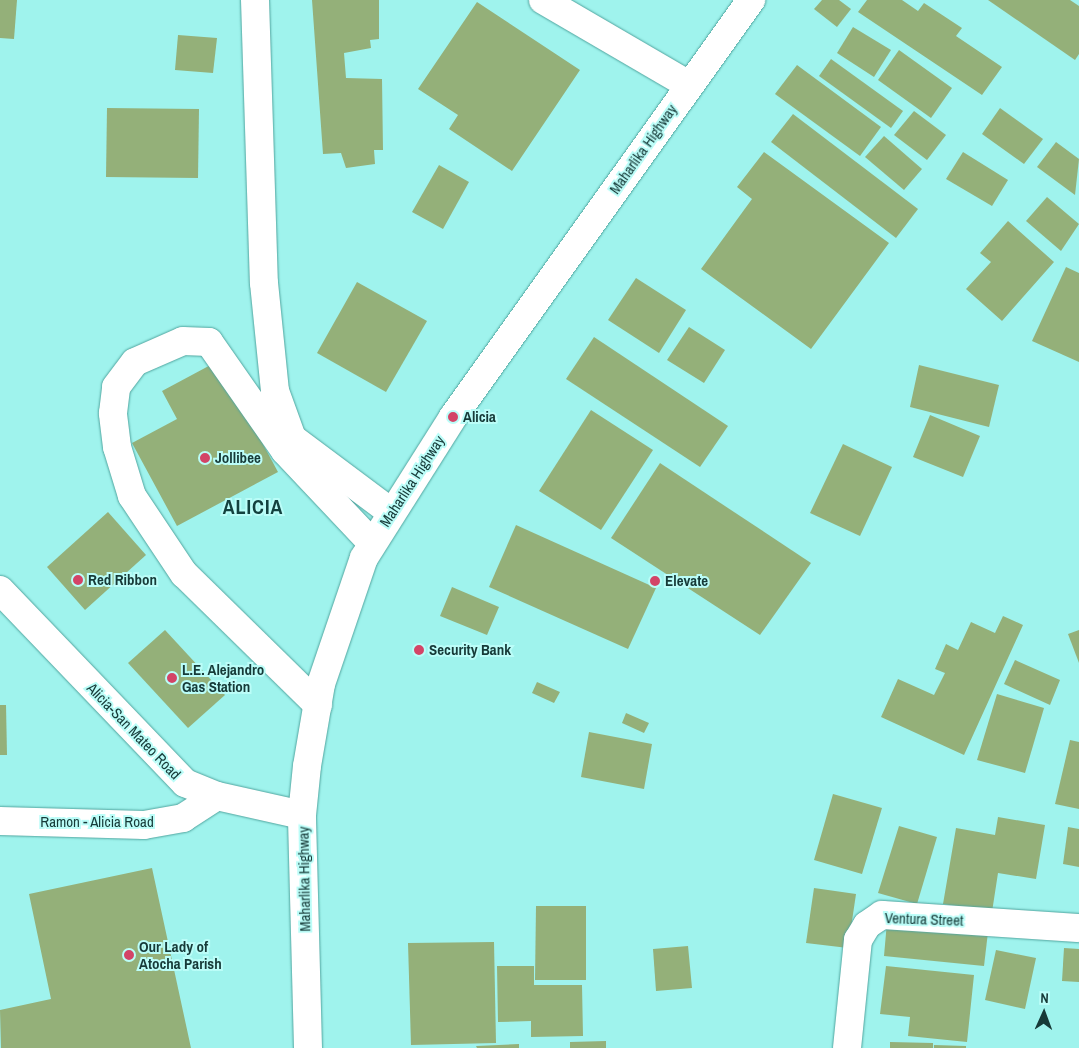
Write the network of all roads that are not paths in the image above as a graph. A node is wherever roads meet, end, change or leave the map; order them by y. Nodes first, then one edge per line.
1 (256, 0) edge
2 (543, 0) edge
3 (751, 0) edge
4 (689, 85) junction
5 (391, 512) junction
6 (372, 543) junction
7 (0, 590) edge
8 (318, 705) junction
9 (217, 796) junction
10 (302, 815) junction
11 (0, 821) edge
12 (1079, 928) edge
13 (308, 1048) edge
14 (847, 1048) edge

1 - 5 main road
2 - 4 main road
3 - 4 main road, Maharlika Highway
4 - 5 main road, Maharlika Highway
5 - 6 main road, Maharlika Highway
6 - 8 main road, Maharlika Highway
6 - 8 main road
7 - 9 main road, Alicia-San Mateo Road
8 - 10 main road, Maharlika Highway
9 - 10 main road, Alicia-San Mateo Road
9 - 11 main road, Ramon - Alicia Road
10 - 13 main road, Maharlika Highway
12 - 14 main road, Ventura Street

